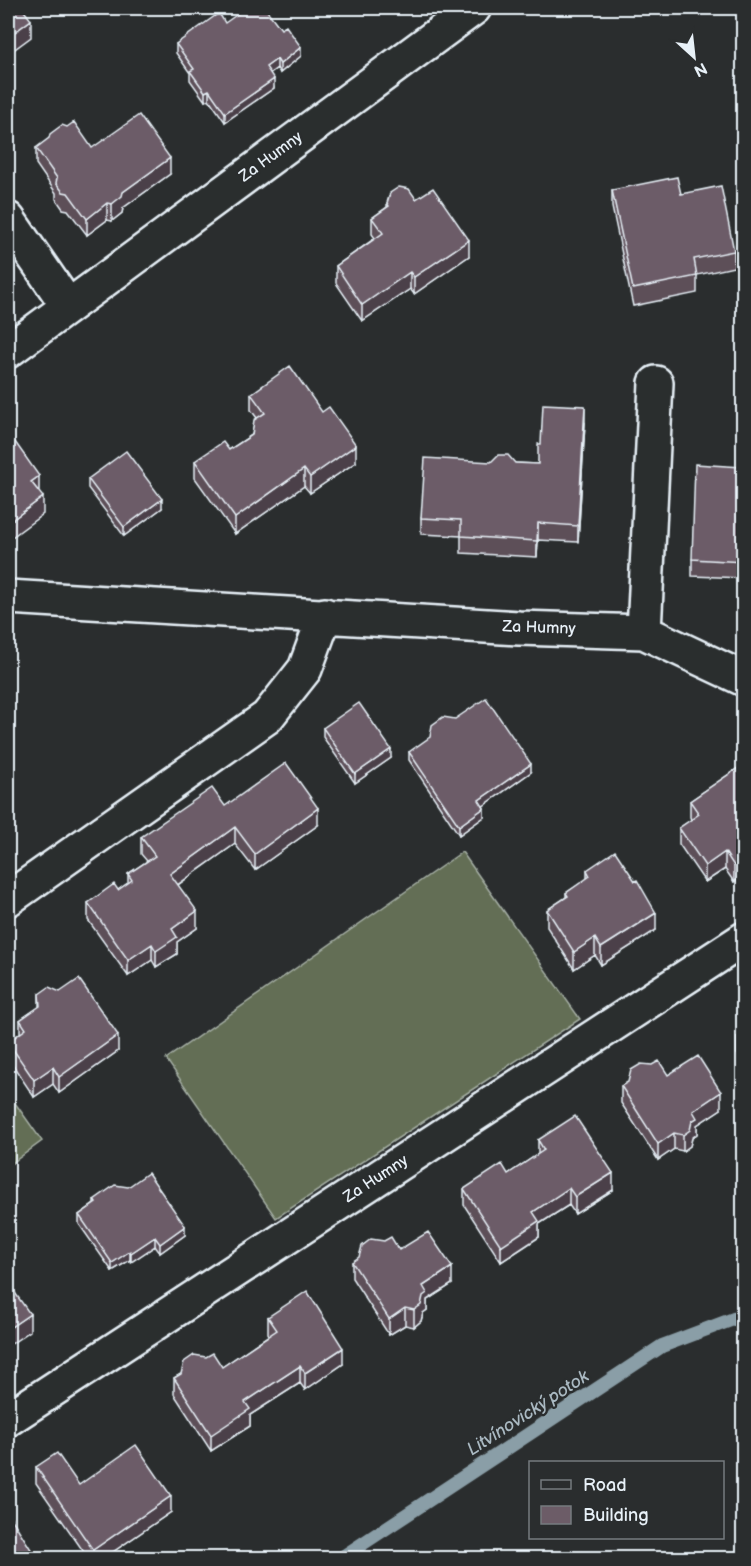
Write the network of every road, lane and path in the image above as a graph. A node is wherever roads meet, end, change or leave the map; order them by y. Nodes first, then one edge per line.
1 (474, 8) edge
2 (8, 219) edge
3 (68, 306) junction
4 (8, 351) edge
5 (656, 383) dead end
6 (8, 597) edge
7 (325, 615) junction
8 (644, 632) junction
9 (744, 679) edge
10 (8, 900) edge
11 (744, 939) edge
12 (8, 1419) edge

1 - 3 street, Za Humny
2 - 3 street
3 - 4 street, Za Humny
5 - 8 street
6 - 7 street, Za Humny
7 - 8 street, Za Humny
7 - 10 street
8 - 9 street, Za Humny
11 - 12 street, Za Humny

